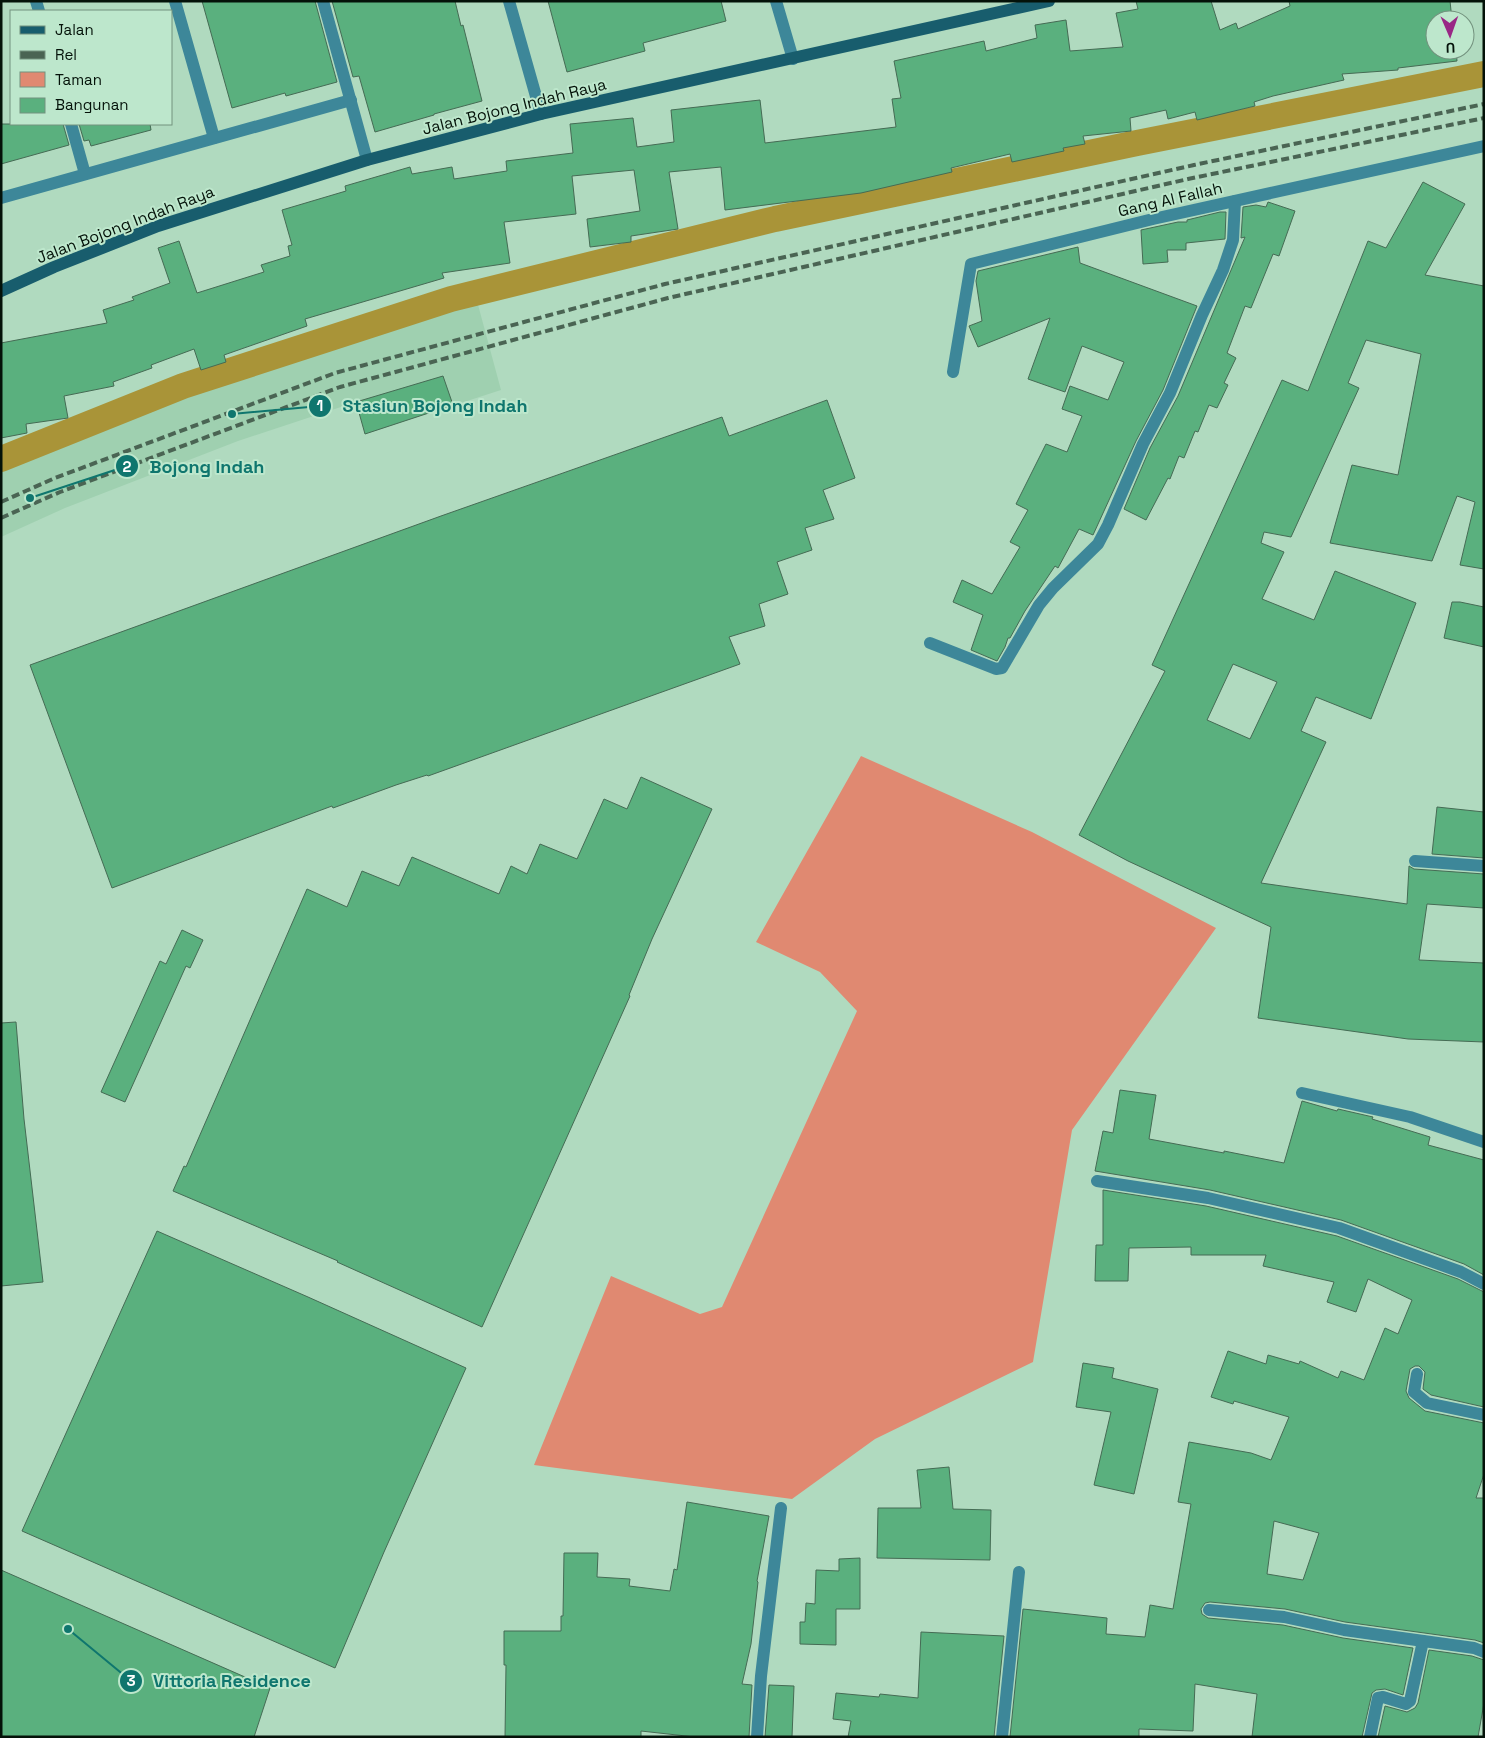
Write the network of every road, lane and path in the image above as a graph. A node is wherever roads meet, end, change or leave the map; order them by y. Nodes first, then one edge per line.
1 (175, 1) edge
2 (323, 1) edge
3 (509, 1) edge
4 (776, 1) edge
5 (1049, 1) edge
6 (793, 59) junction
7 (351, 100) junction
8 (541, 114) junction
9 (70, 125) edge
10 (214, 138) junction
11 (1484, 146) edge
12 (368, 160) junction
13 (85, 174) junction
14 (1, 198) edge
15 (1235, 201) junction
16 (1, 292) edge
17 (953, 372) dead end
18 (930, 643) dead end
19 (1415, 860) dead end
20 (1484, 866) edge
21 (1302, 1093) dead end
22 (1484, 1142) edge
23 (1097, 1181) dead end
24 (1484, 1284) edge
25 (1417, 1374) dead end
26 (1484, 1415) edge
27 (781, 1508) dead end
28 (1019, 1572) dead end
29 (1209, 1610) dead end
30 (1423, 1641) junction
31 (1484, 1652) edge
32 (757, 1737) edge
33 (1002, 1737) edge
34 (1370, 1737) edge

1 - 10 street
2 - 7 street
3 - 8 street
4 - 6 street
5 - 6 street, Jalan Bojong Indah Raya
6 - 8 street, Jalan Bojong Indah Raya
7 - 10 street
7 - 12 street
8 - 12 street, Jalan Bojong Indah Raya
9 - 13 street
10 - 13 street
11 - 15 street, Gang Al Fallah
12 - 16 street, Jalan Bojong Indah Raya
13 - 14 street
15 - 17 street, Gang Al Fallah
15 - 18 street
19 - 20 street
21 - 22 street
23 - 24 street
25 - 26 street
27 - 32 street
28 - 33 street
29 - 30 street
30 - 31 street
30 - 34 street

